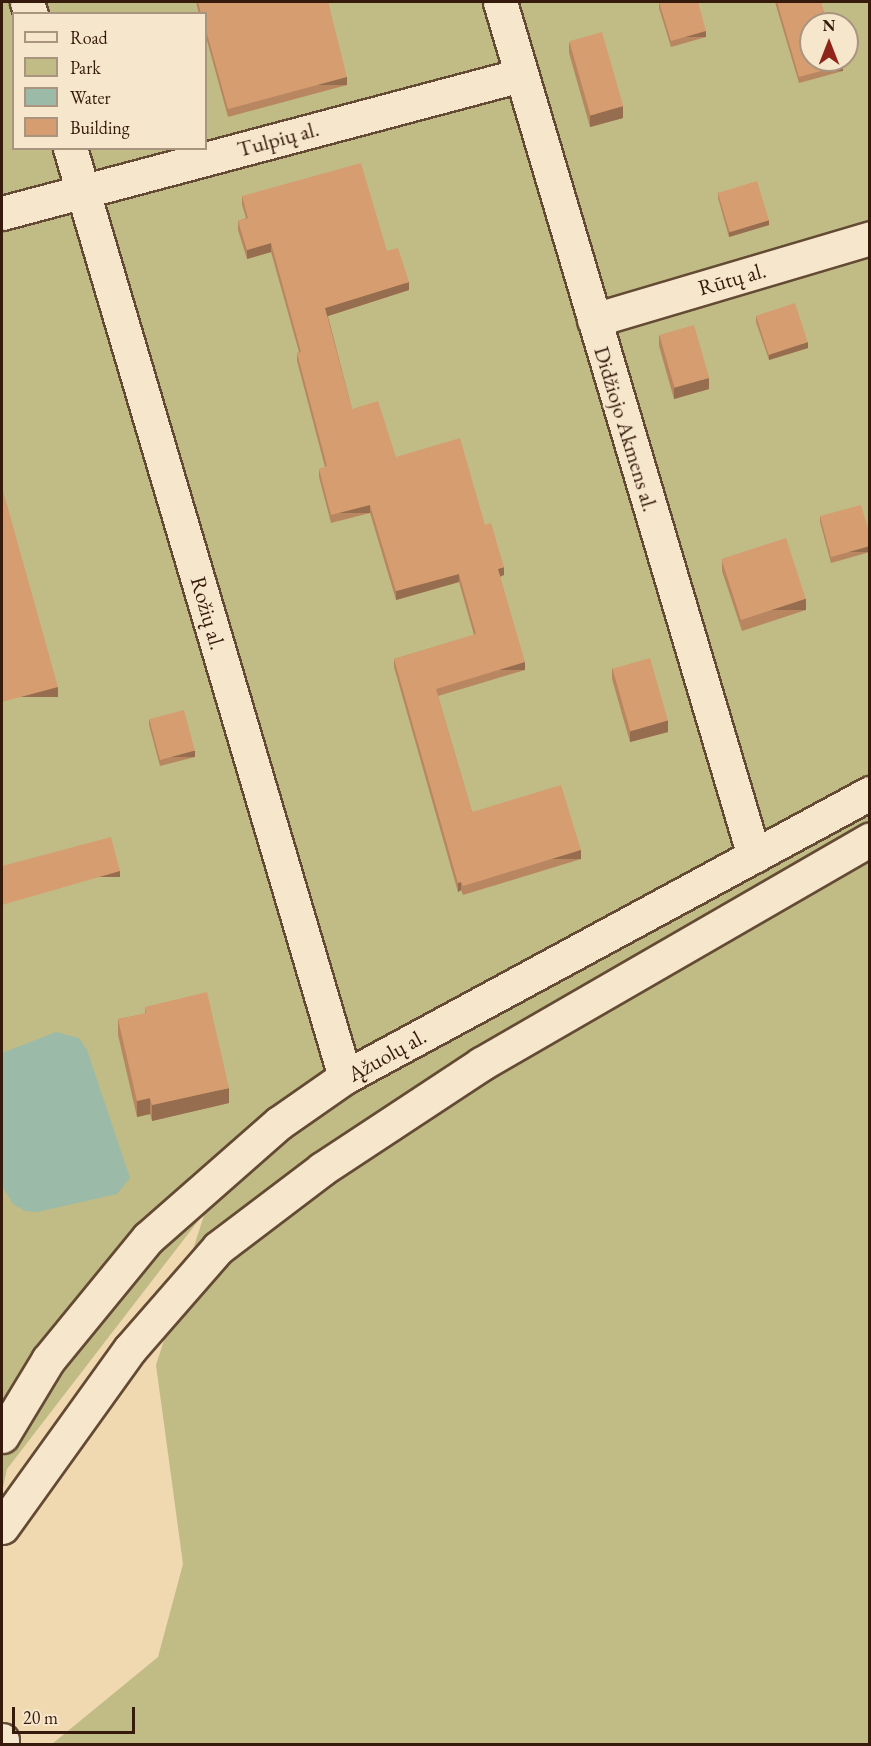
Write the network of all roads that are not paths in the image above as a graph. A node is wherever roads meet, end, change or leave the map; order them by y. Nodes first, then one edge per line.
1 (500, 2) edge
2 (521, 75) junction
3 (71, 150) edge
4 (83, 191) junction
5 (2, 213) edge
6 (870, 238) edge
7 (594, 320) junction
8 (870, 794) edge
9 (870, 839) edge
10 (754, 856) junction
11 (345, 1077) junction
12 (2, 1436) edge
13 (2, 1527) edge
14 (2, 1740) edge
15 (2, 1744) edge

1 - 2 street, Didžiojo Akmens al.
2 - 4 street, Tulpių al.
2 - 7 street, Didžiojo Akmens al.
3 - 4 street, Rožių al.
4 - 5 street, Tulpių al.
4 - 11 street, Rožių al.
6 - 7 street, Rūtų al.
7 - 10 street, Didžiojo Akmens al.
8 - 10 street, Ąžuolų al.
9 - 13 street
10 - 11 street, Ąžuolų al.
11 - 12 street, Ąžuolų al.
14 - 15 street

